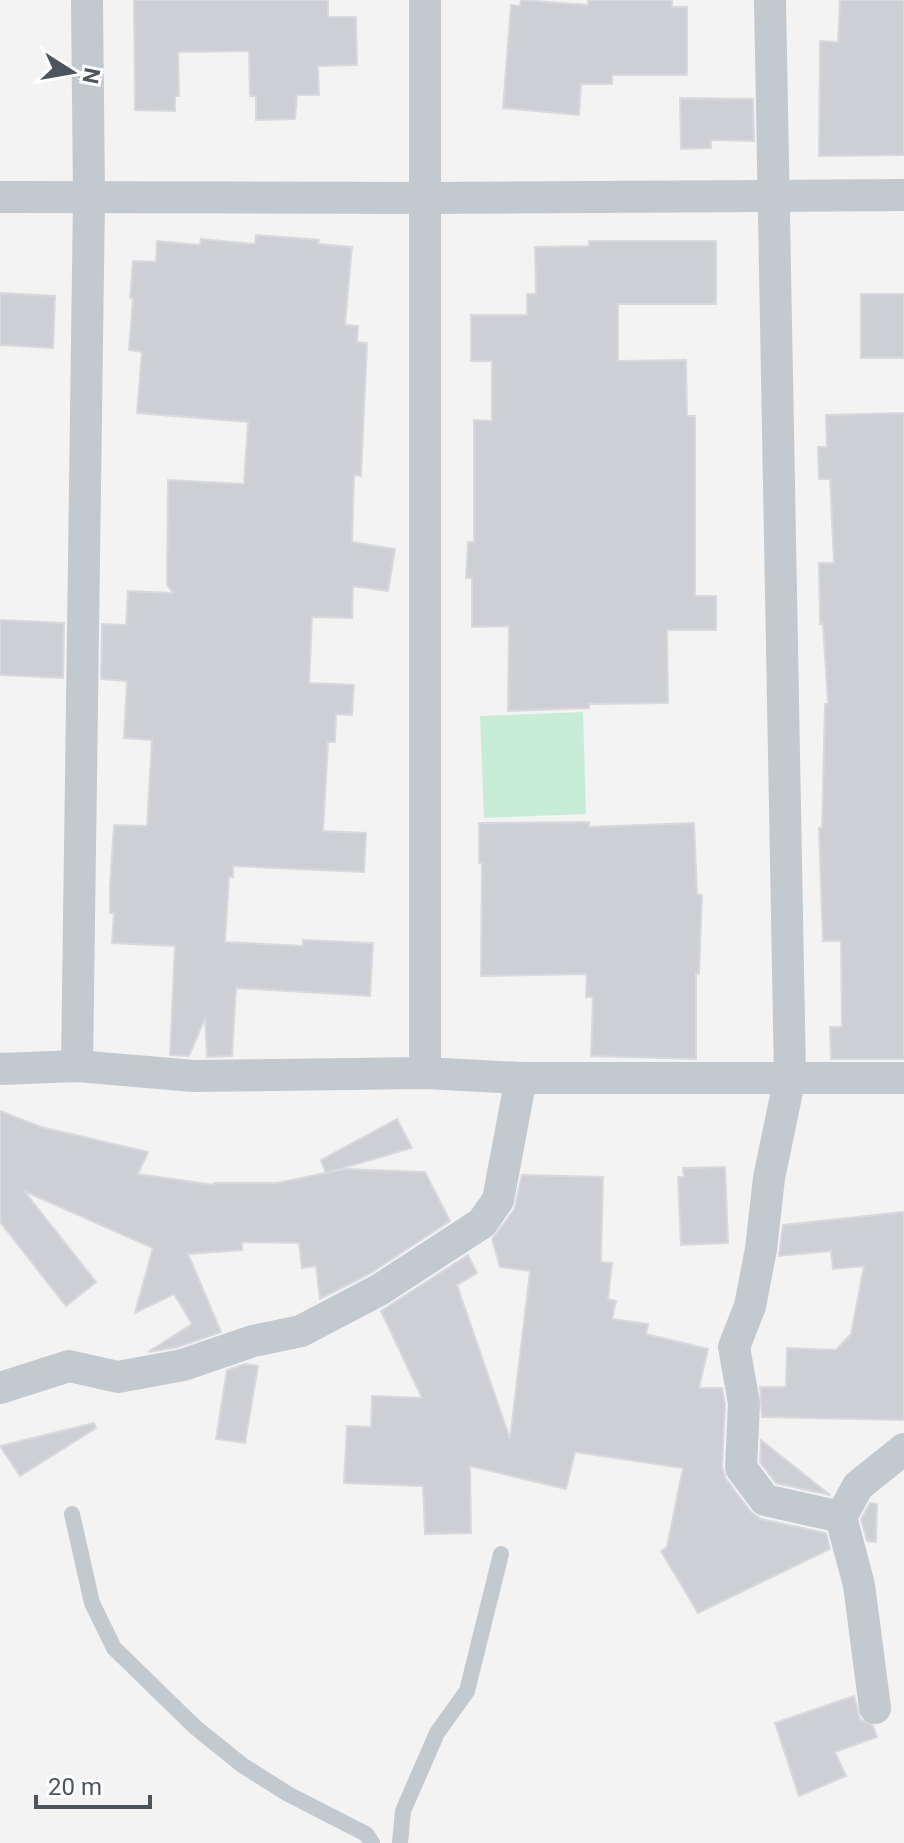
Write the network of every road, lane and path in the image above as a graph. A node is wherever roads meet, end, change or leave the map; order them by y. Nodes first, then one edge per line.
1 (87, 0) edge
2 (425, 0) edge
3 (770, 0) edge
4 (772, 194) junction
5 (904, 195) edge
6 (0, 197) edge
7 (89, 198) junction
8 (426, 198) junction
9 (77, 1066) junction
10 (0, 1069) edge
11 (425, 1073) junction
12 (790, 1077) junction
13 (521, 1078) junction
14 (904, 1078) edge
15 (0, 1388) edge
16 (904, 1449) edge
17 (72, 1514) dead end
18 (841, 1517) junction
19 (501, 1554) dead end
20 (875, 1708) dead end
21 (372, 1843) edge
22 (400, 1843) edge

1 - 7 street
2 - 8 street
3 - 4 street
4 - 5 street
4 - 8 street
4 - 12 street
6 - 7 street
7 - 8 street
7 - 9 street
8 - 11 street
9 - 10 street
9 - 11 street
11 - 13 street
12 - 13 street
12 - 14 street
12 - 18 street
13 - 15 street
16 - 18 street
17 - 21 lane
18 - 20 street
19 - 22 lane

